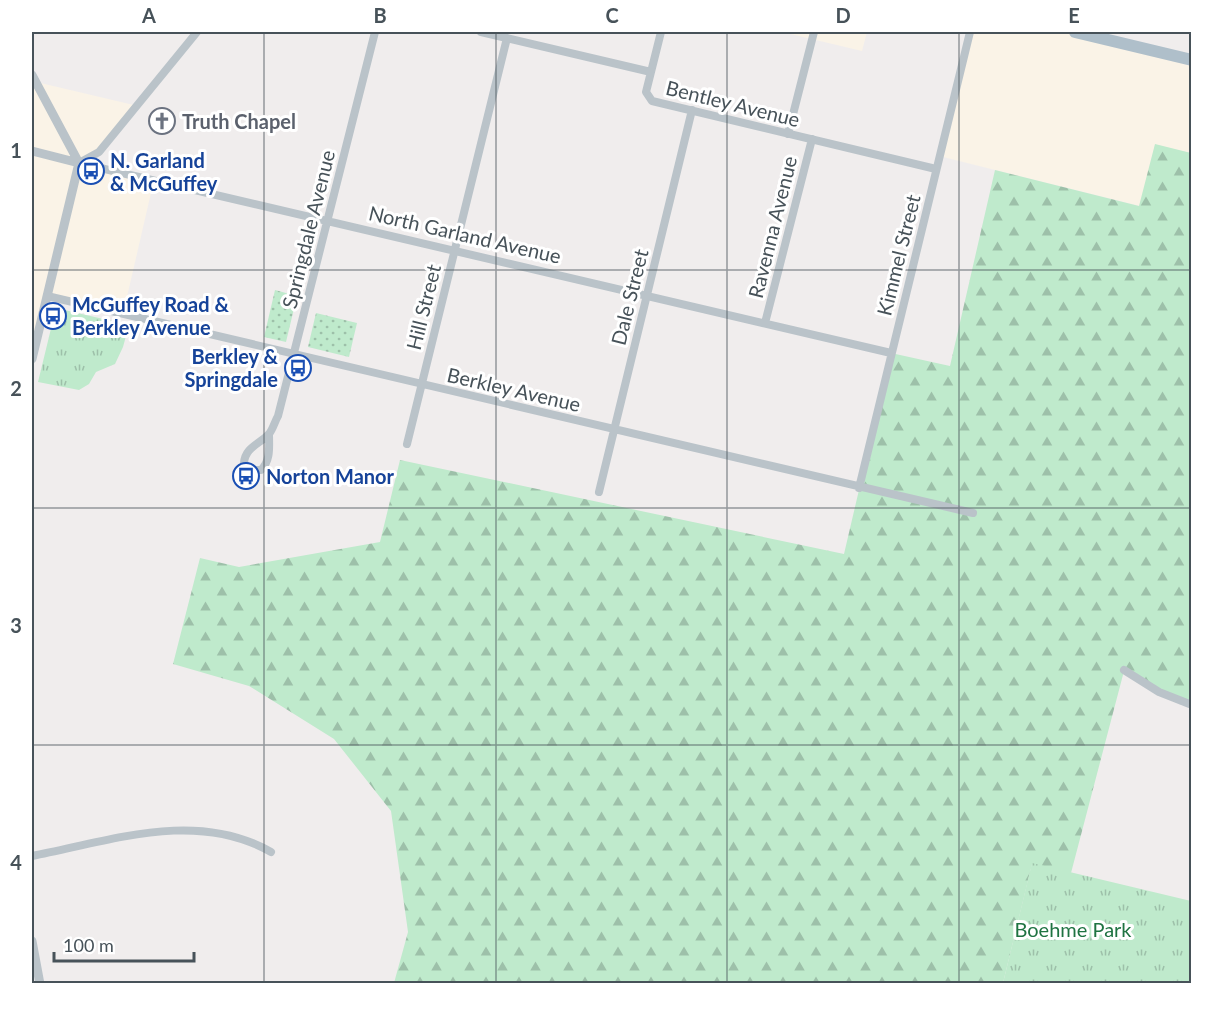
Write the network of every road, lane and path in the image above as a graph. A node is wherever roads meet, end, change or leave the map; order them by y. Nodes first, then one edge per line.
1 (196, 32) edge
2 (375, 32) edge
3 (481, 32) edge
4 (661, 32) edge
5 (814, 32) edge
6 (970, 32) edge
7 (1075, 32) edge
8 (507, 38) junction
9 (1191, 60) edge
10 (651, 72) junction
11 (32, 75) edge
12 (692, 110) junction
13 (788, 134) junction
14 (812, 139) junction
15 (32, 151) edge
16 (80, 163) junction
17 (936, 169) junction
18 (327, 220) junction
19 (454, 250) junction
20 (646, 295) junction
21 (47, 296) junction
22 (765, 323) junction
23 (891, 353) junction
24 (293, 354) junction
25 (32, 359) edge
26 (420, 384) junction
27 (614, 430) junction
28 (269, 434) junction
29 (407, 444) dead end
30 (859, 488) junction
31 (599, 492) dead end
32 (973, 513) dead end
33 (1124, 670) dead end
34 (1191, 705) edge
35 (271, 852) dead end
36 (32, 856) edge
37 (32, 942) edge
38 (40, 984) edge

1 - 16 street
2 - 18 street, Springdale Avenue
3 - 8 street, Bentley Avenue
4 - 10 street
5 - 13 street, Ravenna Avenue
6 - 17 street, Kimmel Street
7 - 9 main road
8 - 10 street, Bentley Avenue
8 - 19 street, Hill Street
10 - 12 street, Bentley Avenue
11 - 16 street
12 - 13 street, Bentley Avenue
12 - 20 street, Dale Street
13 - 14 street, Bentley Avenue
14 - 17 street, Bentley Avenue
14 - 22 street, Ravenna Avenue
15 - 16 street, North Garland Avenue
16 - 18 street, North Garland Avenue
16 - 21 street
17 - 23 street, Kimmel Street
18 - 19 street, North Garland Avenue
18 - 24 street, Springdale Avenue
19 - 20 street, North Garland Avenue
19 - 26 street, Hill Street
20 - 22 street, North Garland Avenue
20 - 27 street, Dale Street
21 - 24 street, Berkley Avenue
21 - 25 street
22 - 23 street, North Garland Avenue
23 - 30 street, Kimmel Street
24 - 26 street, Berkley Avenue
24 - 28 street, Springdale Avenue
26 - 27 street, Berkley Avenue
26 - 29 street, Hill Street
27 - 30 street, Berkley Avenue
27 - 31 street, Dale Street
28 - 28 street, Springdale Avenue
30 - 32 street, Berkley Avenue
33 - 34 street
35 - 36 street
37 - 38 street

